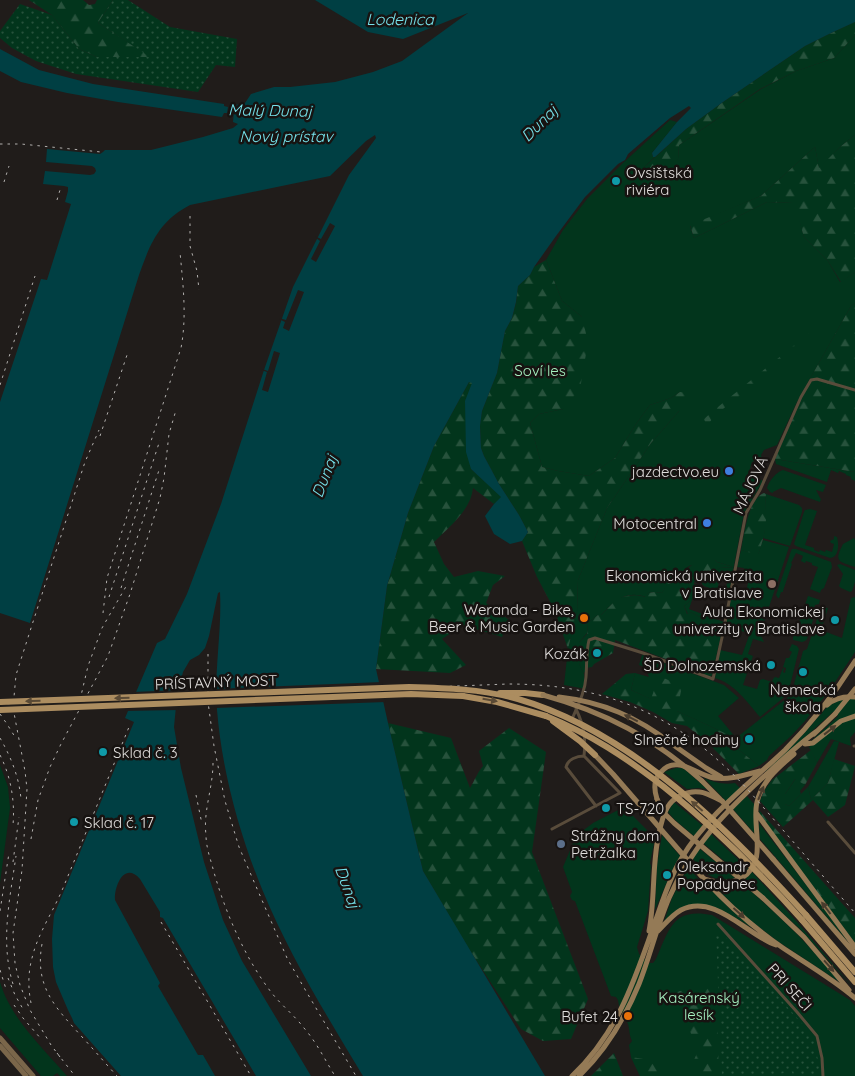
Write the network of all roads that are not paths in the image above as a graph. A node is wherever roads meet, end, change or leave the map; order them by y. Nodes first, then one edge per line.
1 (855, 390) edge
2 (855, 661) edge
3 (855, 689) edge
4 (489, 693) junction
5 (543, 695) junction
6 (855, 697) edge
7 (0, 702) edge
8 (576, 709) junction
9 (822, 709) junction
10 (0, 710) edge
11 (546, 716) junction
12 (855, 716) edge
13 (572, 719) dead end
14 (816, 732) junction
15 (805, 744) junction
16 (595, 755) joint
17 (584, 756) junction
18 (763, 770) junction
19 (726, 778) junction
20 (722, 801) junction
21 (596, 806) junction
22 (756, 814) junction
23 (828, 822) dead end
24 (552, 829) dead end
25 (855, 853) edge
26 (704, 879) junction
27 (804, 917) junction
28 (718, 924) dead end
29 (656, 934) junction
30 (647, 944) junction
31 (855, 946) edge
32 (782, 947) junction
33 (855, 954) edge
34 (646, 956) junction
35 (855, 972) edge
36 (855, 982) edge
37 (854, 997) edge
38 (0, 1038) edge
39 (0, 1046) edge
40 (26, 1076) edge
41 (33, 1076) edge
42 (572, 1076) edge
43 (579, 1076) edge
44 (823, 1076) edge

1 - 8 street, MÁJOVÁ
2 - 9 main road
3 - 14 main road, bridge
4 - 5 highway, bridge
4 -> 7 highway, PRÍSTAVNÝ MOST, bridge
27 -> 4 highway, bridge
19 -> 5 main road, bridge
5 - 20 main road, bridge
6 - 9 main road
8 - 13 street
8 - 17 street
9 - 18 main road
10 -> 11 highway, PRÍSTAVNÝ MOST, bridge
11 - 16 highway, bridge
11 - 27 highway, PRÍSTAVNÝ MOST, bridge
15 -> 12 main road
14 - 15 main road
14 - 29 main road
22 -> 15 main road
16 - 26 main road, bridge
17 - 21 street
17 - 21 street
18 - 19 main road
18 - 30 main road
19 -> 37 main road, bridge
20 - 30 main road
20 - 33 main road, bridge
21 - 24 street
22 - 26 main road
31 -> 22 main road
23 - 25 street
26 -> 32 main road
27 - 35 highway
27 - 36 highway
28 - 44 street, PRI SEČI
29 - 32 main road
29 - 34 main road
30 - 34 main road
32 - 37 main road
34 - 42 main road
34 - 43 main road
38 - 41 main road
39 - 40 main road

